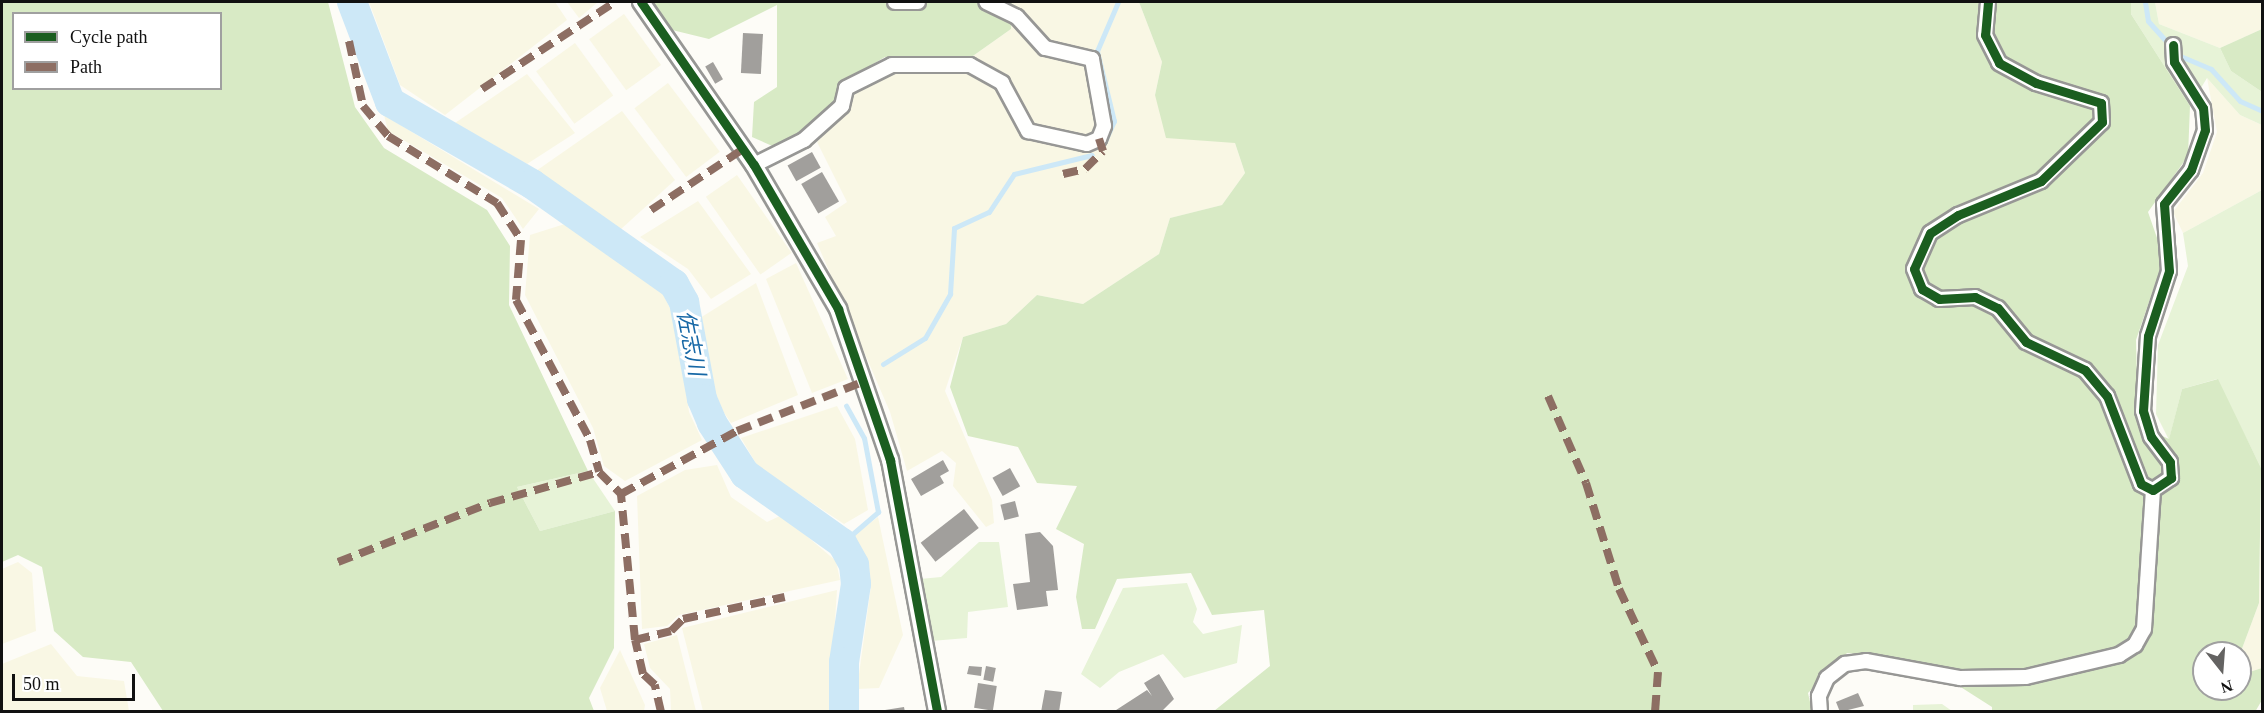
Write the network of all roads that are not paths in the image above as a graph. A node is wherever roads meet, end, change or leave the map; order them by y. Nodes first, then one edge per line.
1 (641, 2) edge
2 (895, 2) edge
3 (918, 2) edge
4 (986, 2) edge
5 (1988, 2) edge
6 (2173, 45) dead end
7 (754, 165) junction
8 (2153, 490) junction
9 (937, 711) edge
10 (1820, 711) edge

1 - 7 street
2 - 3 street
4 - 7 street
5 - 8 street
6 - 8 street
7 - 9 street
8 - 10 street

